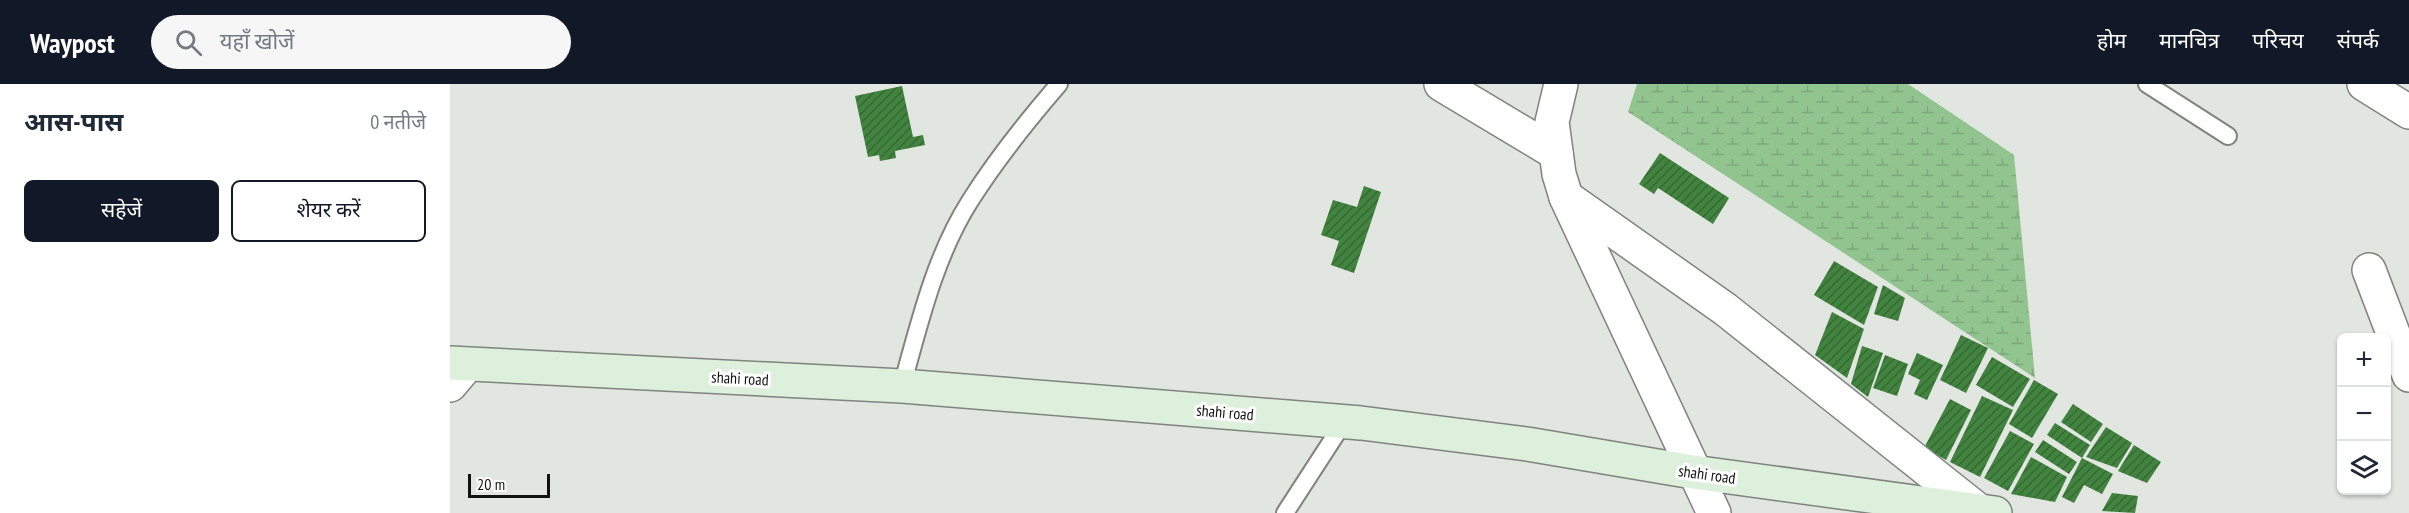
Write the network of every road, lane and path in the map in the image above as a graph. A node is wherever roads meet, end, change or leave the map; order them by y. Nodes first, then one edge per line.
1 (1059, 84) edge
2 (1441, 84) edge
3 (1561, 84) edge
4 (2147, 84) edge
5 (2378, 88) edge
6 (2409, 112) edge
7 (2228, 136) dead end
8 (1556, 153) junction
9 (1566, 197) junction
10 (2369, 270) dead end
11 (456, 371) edge
12 (2409, 375) edge
13 (902, 386) junction
14 (1344, 422) junction
15 (1693, 472) junction
16 (1987, 512) edge
17 (1285, 513) edge
18 (1714, 513) edge

1 - 13 lane
2 - 8 street
3 - 8 street
4 - 7 lane
5 - 6 street
8 - 9 street
9 - 15 street
9 - 16 street
10 - 12 street
11 - 13 street, shahi road
13 - 14 street, shahi road
14 - 15 street, shahi road
14 - 17 lane
15 - 16 street, shahi road
15 - 18 street

